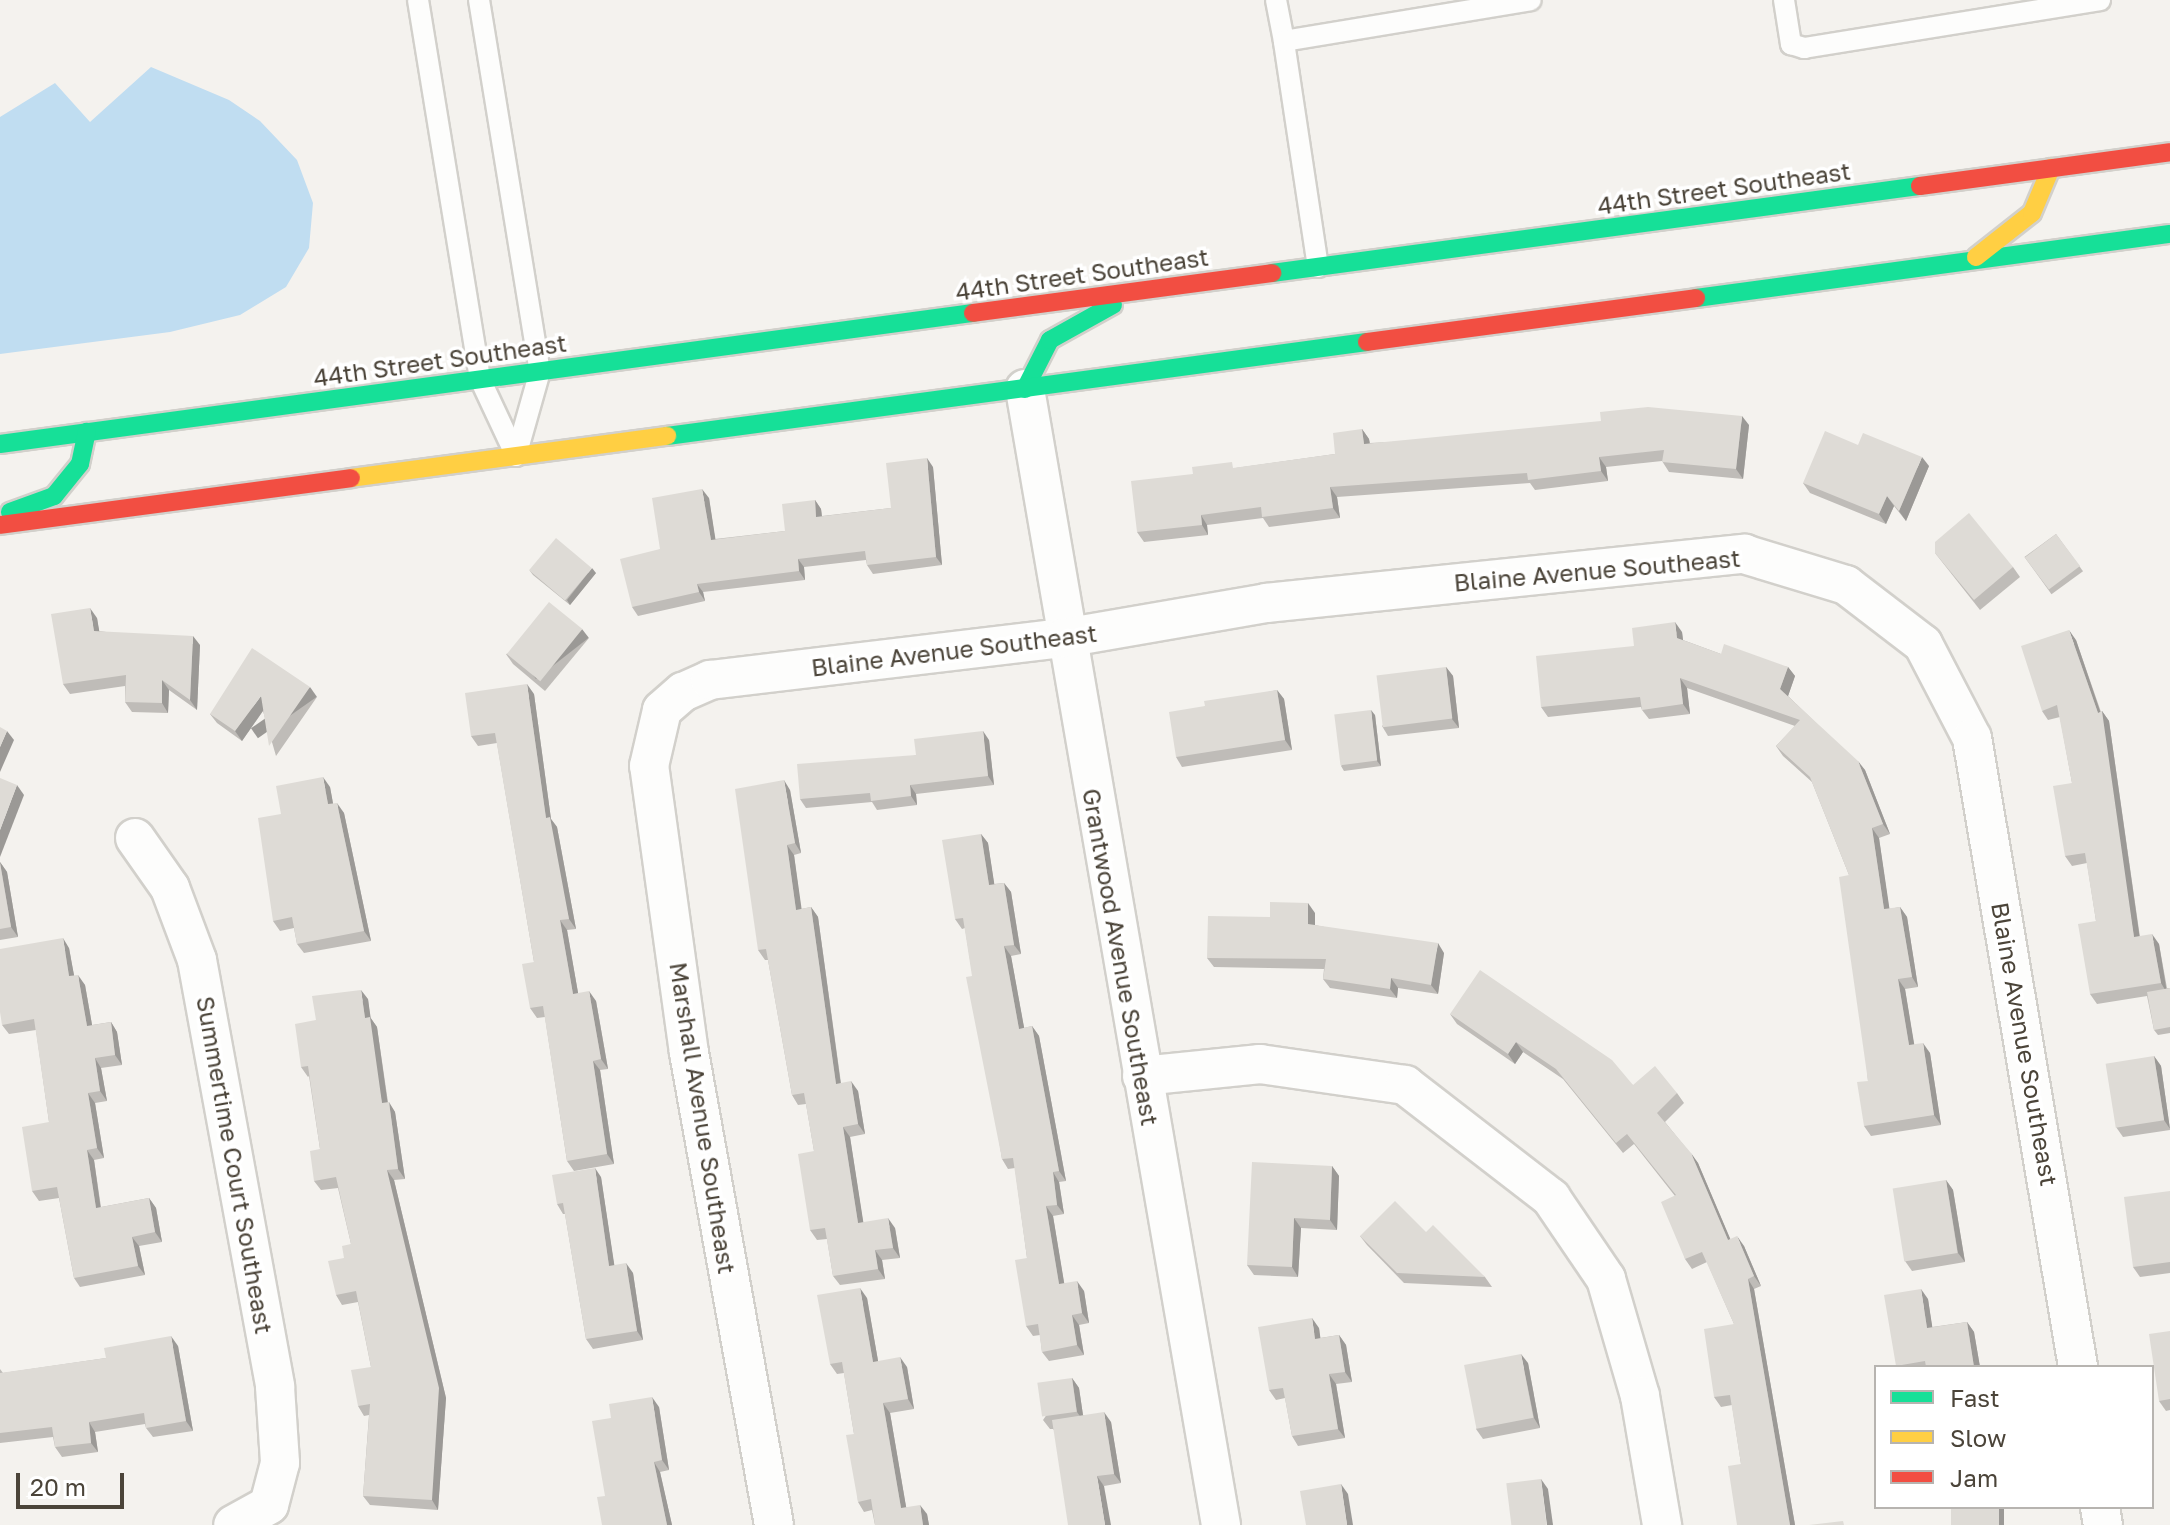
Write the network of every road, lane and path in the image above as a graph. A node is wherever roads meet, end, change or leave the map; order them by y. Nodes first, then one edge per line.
1 (418, 0) edge
2 (479, 0) edge
3 (1276, 0) edge
4 (1531, 0) edge
5 (1784, 0) edge
6 (2100, 0) edge
7 (1284, 41) junction
8 (2170, 152) edge
9 (2051, 168) junction
10 (2170, 234) edge
11 (1970, 261) junction
12 (1318, 267) junction
13 (1164, 287) junction
14 (540, 371) junction
15 (480, 379) junction
16 (1025, 389) junction
17 (87, 432) junction
18 (0, 444) edge
19 (516, 456) junction
20 (0, 516) edge
21 (0, 525) edge
22 (1064, 638) junction
23 (662, 710) joint
24 (135, 838) dead end
25 (1142, 1076) junction
26 (2078, 1365) edge
27 (233, 1525) edge
28 (774, 1525) edge
29 (1221, 1525) edge
30 (1662, 1525) edge

1 - 15 lane
2 - 14 lane
3 - 7 lane
4 - 7 lane
5 - 6 lane
7 - 12 lane
8 - 9 main road, 44th Street Southeast
9 - 11 main road
9 - 12 main road, 44th Street Southeast
10 - 11 main road
11 - 16 main road
12 - 13 main road, 44th Street Southeast
13 - 14 main road, 44th Street Southeast
13 - 16 main road
14 - 15 main road, 44th Street Southeast
14 - 19 lane
15 - 17 main road, 44th Street Southeast
15 - 19 lane
16 - 19 main road
16 - 22 street, Grantwood Avenue Southeast
17 - 18 main road, 44th Street Southeast
17 - 20 main road
19 - 21 main road
22 - 23 street, Blaine Avenue Southeast
22 - 25 street, Grantwood Avenue Southeast
22 - 26 street, Blaine Avenue Southeast
23 - 28 street, Marshall Avenue Southeast
24 - 27 street, Summertime Court Southeast
25 - 29 street, Grantwood Avenue Southeast
25 - 30 street

